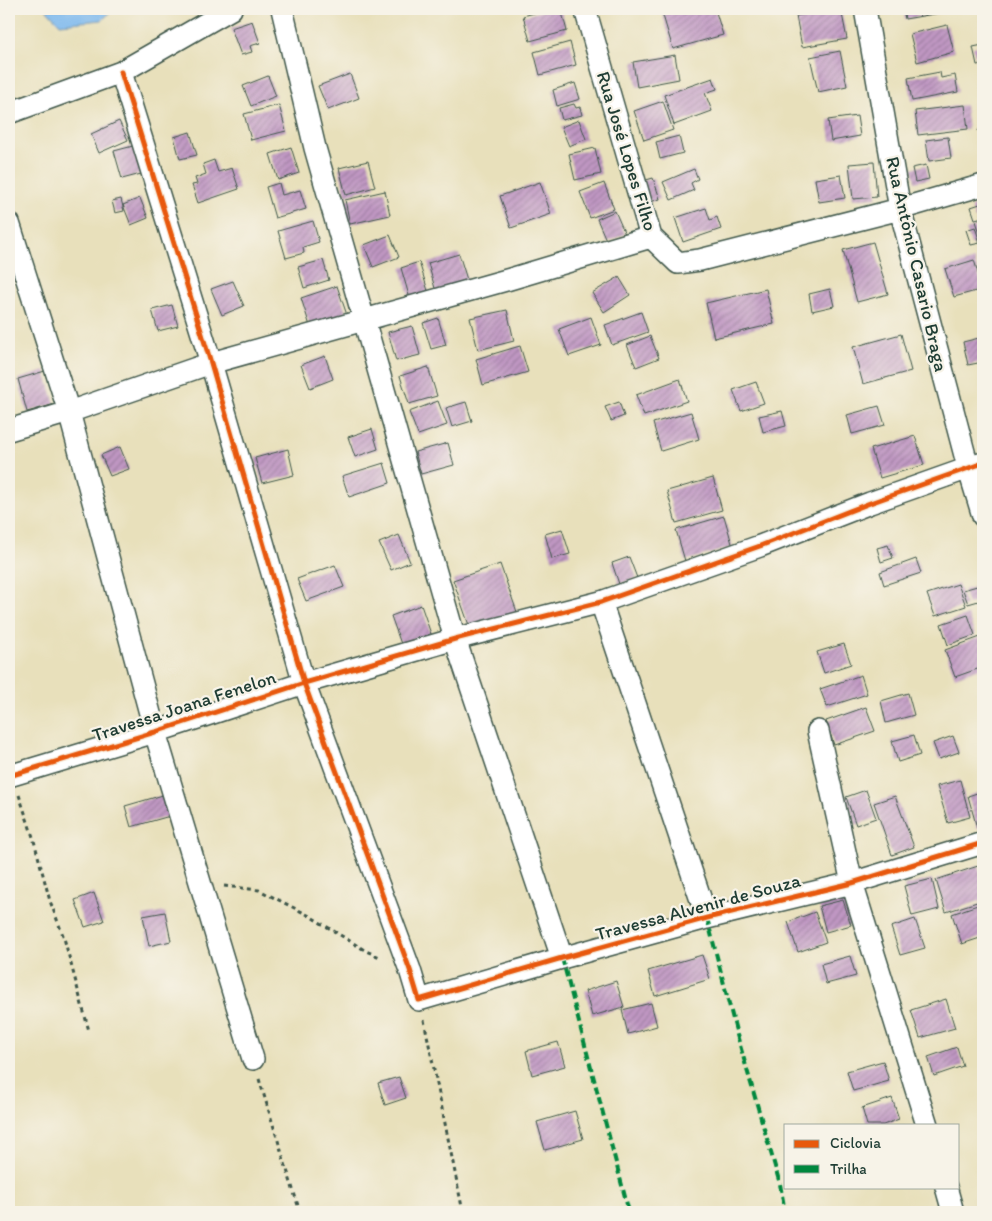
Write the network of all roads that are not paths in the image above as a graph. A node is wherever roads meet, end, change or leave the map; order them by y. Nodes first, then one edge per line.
1 (231, 9) edge
2 (282, 9) edge
3 (585, 9) edge
4 (865, 9) edge
5 (121, 72) junction
6 (9, 114) edge
7 (983, 185) edge
8 (900, 209) junction
9 (9, 223) edge
10 (651, 237) junction
11 (365, 320) junction
12 (210, 363) junction
13 (69, 412) junction
14 (9, 430) edge
15 (976, 465) edge
16 (983, 516) edge
17 (601, 602) junction
18 (456, 639) junction
19 (304, 683) junction
20 (818, 731) dead end
21 (155, 732) junction
22 (10, 772) edge
23 (983, 842) edge
24 (852, 883) junction
25 (707, 918) junction
26 (562, 958) junction
27 (252, 1059) road end
28 (927, 1124) edge
29 (946, 1188) edge
30 (953, 1212) edge

1 - 5 street
2 - 11 street
3 - 10 street, Rua José Lopes Filho
4 - 8 street, Rua Antônio Casario Braga
5 - 6 street
5 - 12 street
7 - 8 street
8 - 10 street, Rua José Lopes Filho
8 - 15 street, Rua Antônio Casario Braga
9 - 13 street
10 - 11 street
11 - 12 street
11 - 18 street
12 - 13 street
12 - 19 street
13 - 14 street
13 - 21 street
15 - 16 street, Rua Antônio Casario Braga
15 - 17 street, Travessa Joana Fenelon
17 - 18 street, Travessa Joana Fenelon
17 - 25 street
18 - 19 street, Travessa Joana Fenelon
18 - 26 street
19 - 21 street, Travessa Joana Fenelon
19 - 26 street, Travessa Alvenir de Souza
20 - 24 street
21 - 22 street, Travessa Joana Fenelon
21 - 27 street
23 - 24 street, Travessa Alvenir de Souza
24 - 25 street, Travessa Alvenir de Souza
24 - 28 street
25 - 26 street, Travessa Alvenir de Souza
29 - 30 street

